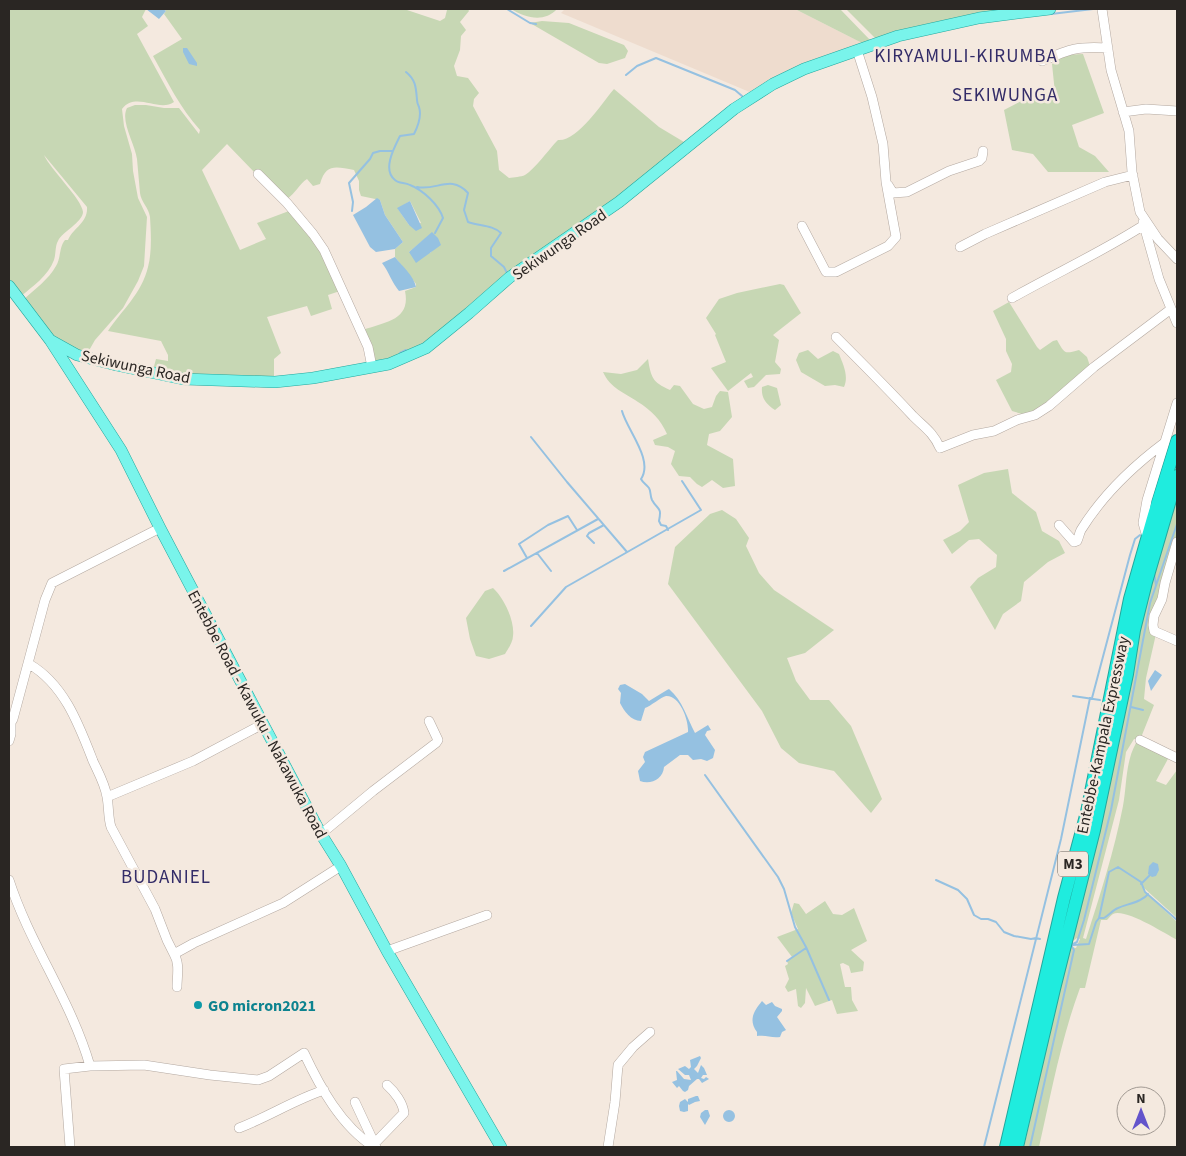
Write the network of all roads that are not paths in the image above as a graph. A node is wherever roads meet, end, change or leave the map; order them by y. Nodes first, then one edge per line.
1 (1050, 9) edge
2 (1102, 9) edge
3 (1108, 48) junction
4 (857, 50) junction
5 (1042, 61) dead end
6 (1177, 111) edge
7 (1124, 112) junction
8 (983, 151) dead end
9 (258, 174) dead end
10 (1133, 175) junction
11 (886, 182) junction
12 (1140, 212) junction
13 (1144, 225) junction
14 (802, 226) dead end
15 (960, 247) dead end
16 (1177, 259) edge
17 (9, 286) edge
18 (1012, 298) dead end
19 (1171, 309) junction
20 (1177, 323) edge
21 (836, 337) dead end
22 (50, 340) junction
23 (82, 356) junction
24 (372, 367) junction
25 (73, 376) junction
26 (1177, 403) edge
27 (1177, 441) edge
28 (1164, 443) junction
29 (1177, 476) edge
30 (1059, 525) dead end
31 (160, 528) junction
32 (1147, 537) junction
33 (1177, 542) edge
34 (1177, 641) edge
35 (29, 664) junction
36 (429, 721) dead end
37 (263, 724) junction
38 (10, 725) edge
39 (1140, 740) dead end
40 (9, 741) edge
41 (1177, 746) edge
42 (1175, 757) edge
43 (107, 797) junction
44 (321, 834) junction
45 (341, 866) junction
46 (9, 880) edge
47 (487, 915) dead end
48 (387, 951) junction
49 (174, 954) junction
50 (177, 987) dead end
51 (650, 1032) dead end
52 (90, 1066) junction
53 (387, 1085) dead end
54 (324, 1090) junction
55 (355, 1102) dead end
56 (239, 1128) dead end
57 (371, 1146) edge
58 (70, 1147) edge
59 (501, 1147) edge
60 (608, 1147) edge
61 (1006, 1147) edge
62 (1017, 1147) edge

1 - 4 main road, Sekiwunga Road
2 - 3 street
3 - 5 street
3 - 7 street
4 - 11 street
4 - 24 main road, Sekiwunga Road
6 - 7 street
7 - 10 street
8 - 11 street
9 - 24 street
10 - 12 street
10 - 15 street
11 - 14 street
12 - 13 street
12 - 16 street
13 - 18 street
13 - 19 street
17 - 22 main road, Entebbe Road - Kawuku - Nakawuka Road
19 - 20 street
19 - 21 street
22 - 23 main road, Sekiwunga Road
22 - 25 main road, Entebbe Road - Kawuku - Nakawuka Road
23 - 24 main road, Sekiwunga Road
23 - 25 main road
25 - 31 main road, Entebbe Road - Kawuku - Nakawuka Road
26 - 28 street
27 - 32 highway, Entebbe-Kampala Expressway / M3
28 - 30 street
28 - 32 street
29 - 62 highway, Entebbe-Kampala Expressway / M3
31 - 35 street
31 - 37 main road, Entebbe Road - Kawuku - Nakawuka Road
32 - 61 highway, Entebbe-Kampala Expressway / M3
33 - 34 street
35 - 38 street
35 - 43 street
36 - 44 street
37 - 43 street
37 - 44 main road, Entebbe Road - Kawuku - Nakawuka Road
38 - 40 street
39 - 42 street
41 - 42 street
43 - 49 street
44 - 45 main road, Entebbe Road - Kawuku - Nakawuka Road
45 - 48 main road, Entebbe Road - Kawuku - Nakawuka Road
45 - 49 street
46 - 52 street
47 - 48 street
48 - 59 main road, Entebbe Road - Kawuku - Nakawuka Road
49 - 50 street
51 - 60 street
52 - 54 street
52 - 58 street
53 - 57 street
54 - 56 street
54 - 57 street
55 - 57 street

